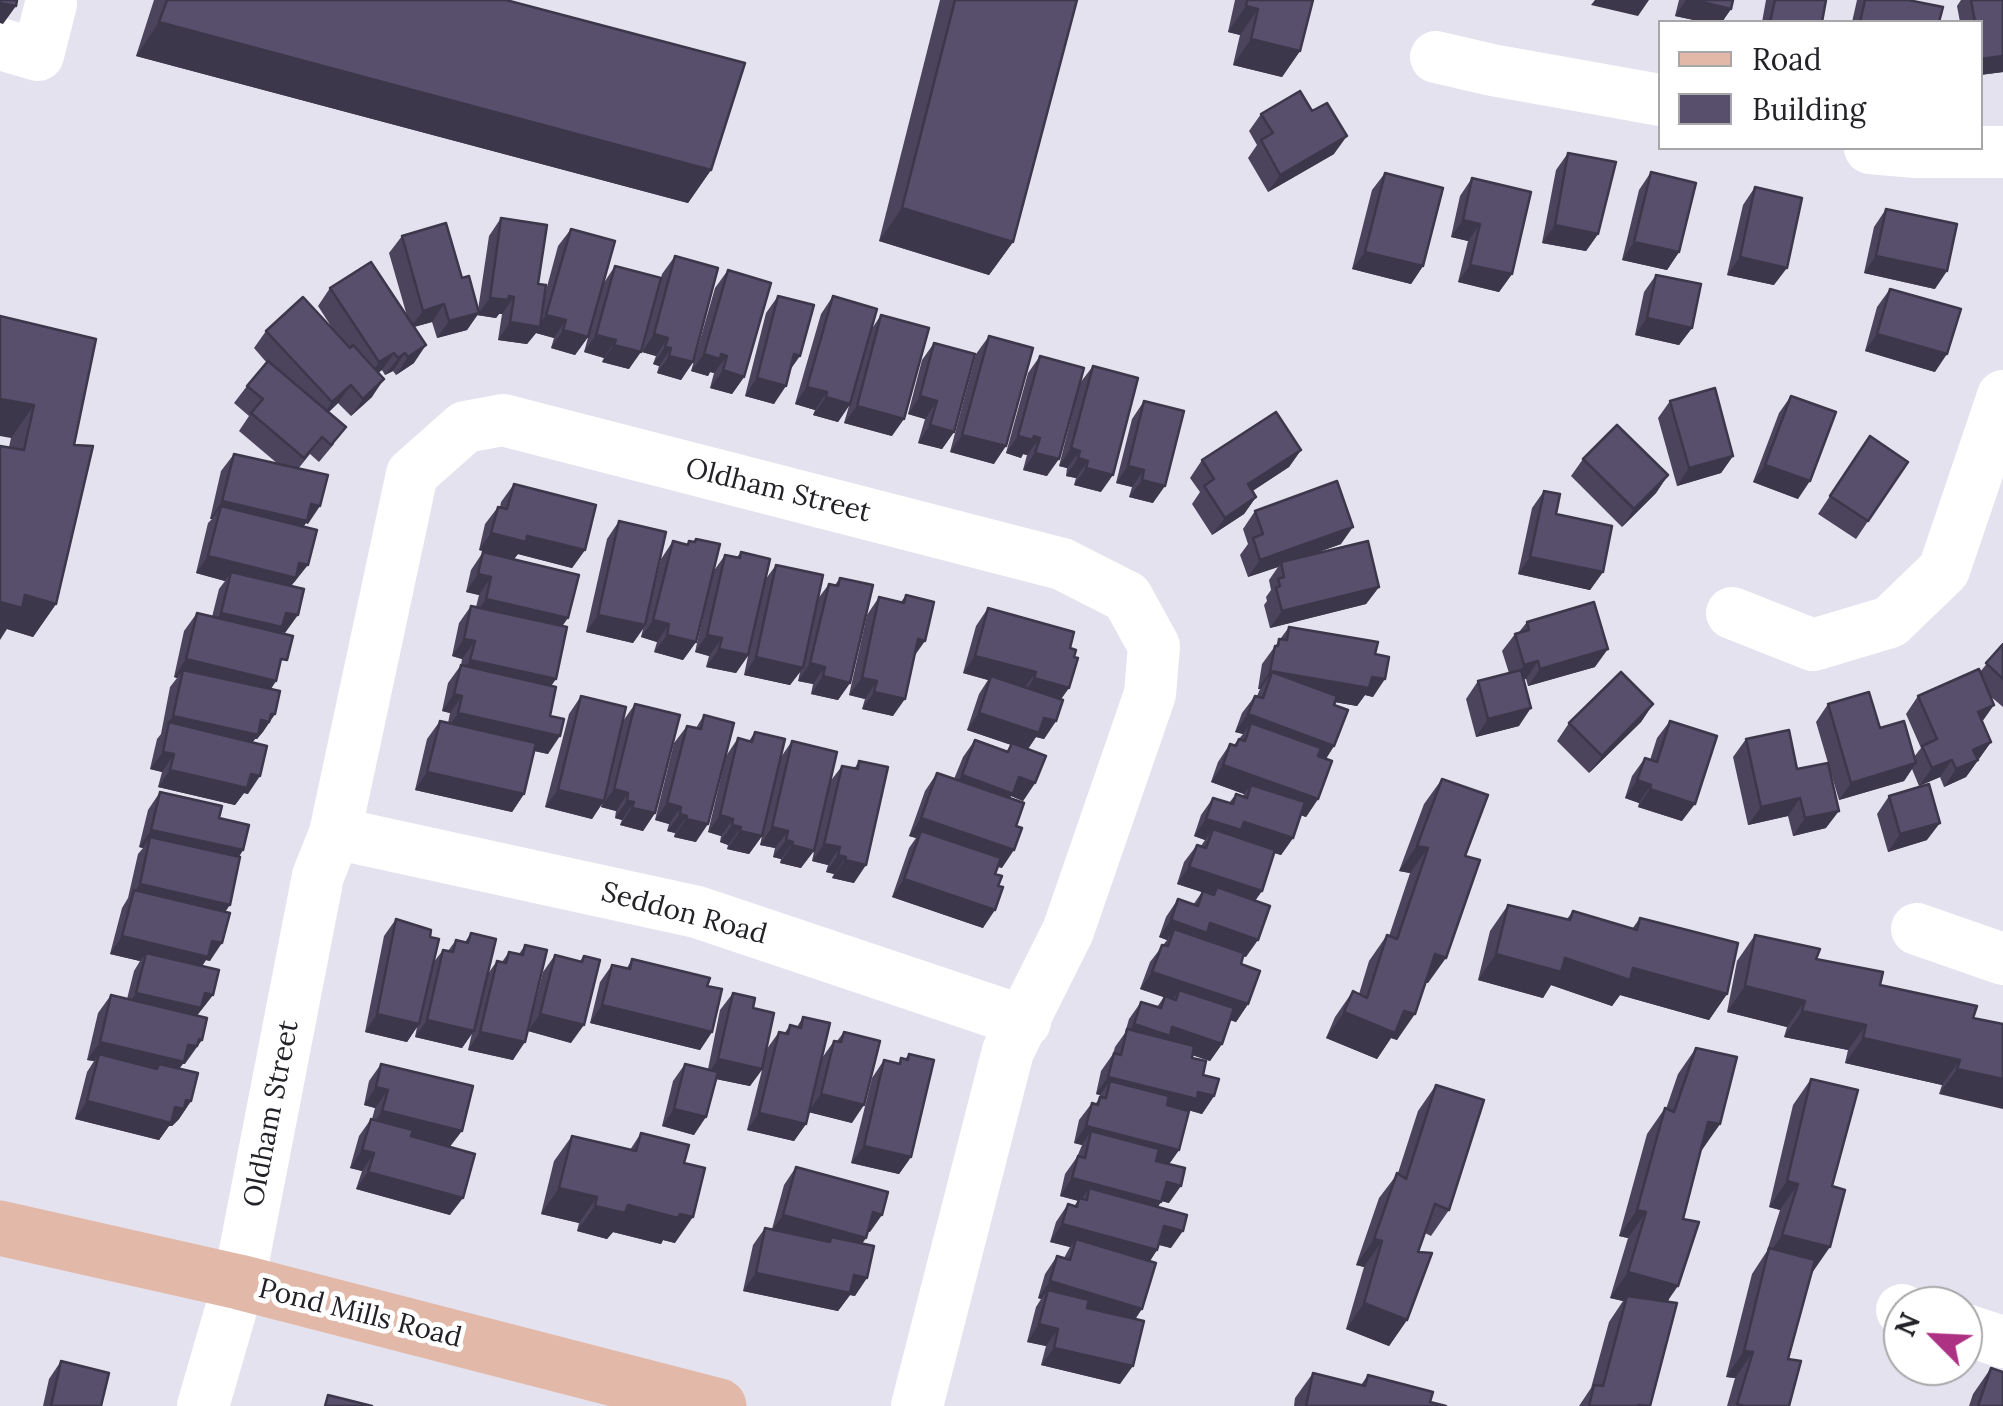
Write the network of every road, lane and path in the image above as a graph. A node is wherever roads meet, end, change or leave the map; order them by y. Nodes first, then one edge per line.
1 (51, 4) dead end
2 (0, 44) edge
3 (1436, 57) dead end
4 (1658, 100) edge
5 (1893, 150) edge
6 (2003, 152) edge
7 (2003, 396) edge
8 (1732, 613) dead end
9 (335, 833) junction
10 (1917, 929) dead end
11 (2003, 958) edge
12 (1025, 1022) junction
13 (0, 1228) edge
14 (238, 1282) junction
15 (203, 1406) edge
16 (719, 1406) edge
17 (917, 1406) edge

1 - 2 street
3 - 4 street
5 - 6 street
7 - 8 street
9 - 12 street, Seddon Road
9 - 12 street, Oldham Street
9 - 14 street, Oldham Street
10 - 11 street
12 - 17 street, Oldham Street
13 - 14 main road, Pond Mills Road
14 - 15 street, Oldham Street
14 - 16 main road, Pond Mills Road

